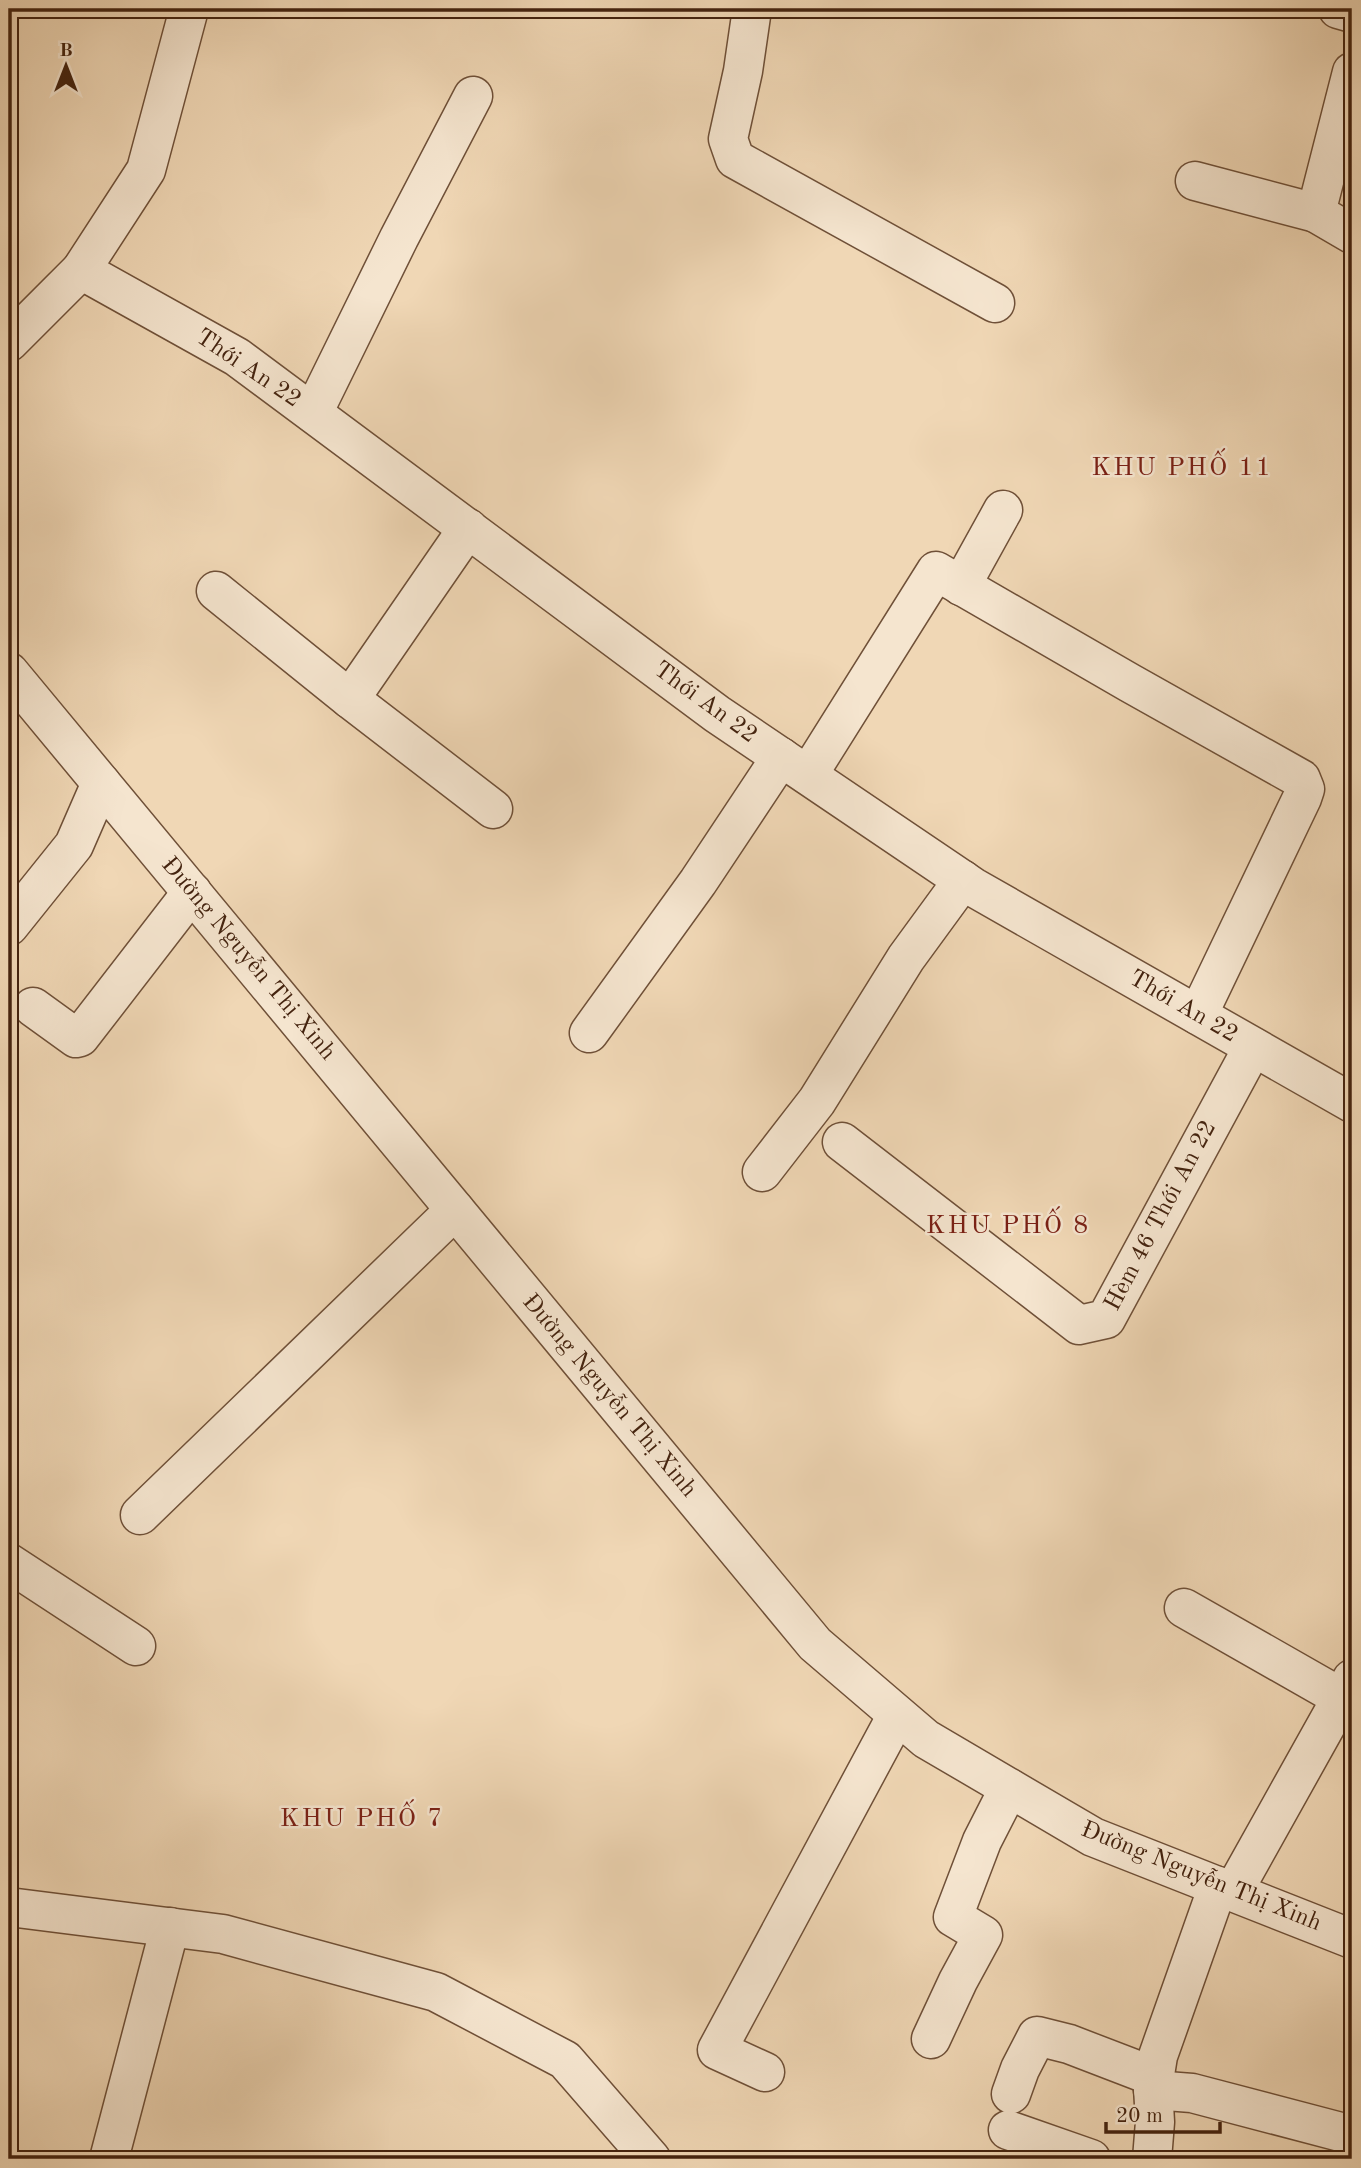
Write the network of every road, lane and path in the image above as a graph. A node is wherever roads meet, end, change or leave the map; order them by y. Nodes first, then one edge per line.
1 (189, 9) edge
2 (752, 9) edge
3 (1338, 9) edge
4 (1352, 13) edge
5 (1352, 72) edge
6 (473, 96) dead end
7 (1195, 181) dead end
8 (1316, 214) junction
9 (1352, 234) edge
10 (81, 270) junction
11 (995, 303) dead end
12 (9, 342) edge
13 (313, 413) junction
14 (1003, 510) dead end
15 (468, 528) junction
16 (961, 586) junction
17 (216, 591) dead end
18 (9, 672) edge
19 (350, 699) junction
20 (794, 766) junction
21 (102, 783) junction
22 (493, 809) dead end
23 (963, 880) junction
24 (192, 892) junction
25 (9, 926) edge
26 (33, 1007) dead end
27 (1198, 1015) junction
28 (589, 1033) dead end
29 (1253, 1047) junction
30 (1352, 1103) edge
31 (842, 1142) dead end
32 (762, 1172) dead end
33 (455, 1210) junction
34 (140, 1515) dead end
35 (9, 1563) edge
36 (1184, 1608) dead end
37 (136, 1646) dead end
38 (1347, 1688) edge
39 (897, 1715) junction
40 (1009, 1788) junction
41 (1225, 1889) junction
42 (9, 1907) edge
43 (170, 1927) junction
44 (1352, 1939) edge
45 (931, 2039) dead end
46 (765, 2072) dead end
47 (1154, 2084) junction
48 (1352, 2135) edge
49 (110, 2159) edge
50 (651, 2159) edge
51 (1091, 2159) edge
52 (1152, 2159) edge

1 - 10 street
2 - 11 street
3 - 4 street
5 - 8 street
6 - 13 street
7 - 8 street
8 - 9 street
10 - 12 street
10 - 13 street, Thới An 22
13 - 15 street, Thới An 22
14 - 16 street
15 - 19 street
15 - 20 street, Thới An 22
16 - 20 street
16 - 27 street
17 - 19 street
18 - 21 street, Đường Nguyễn Thị Xinh
19 - 22 street
20 - 23 street, Thới An 22
20 - 28 street
21 - 24 street, Đường Nguyễn Thị Xinh
21 - 25 street
23 - 27 street, Thới An 22
23 - 32 street
24 - 26 street
24 - 33 street, Đường Nguyễn Thị Xinh
27 - 29 street, Thới An 22
29 - 30 street, Thới An 22
29 - 31 street, Hèm 46 Thới An 22
33 - 34 street
33 - 39 street, Đường Nguyễn Thị Xinh
35 - 37 street
36 - 38 street
38 - 41 street
39 - 40 street, Đường Nguyễn Thị Xinh
39 - 46 street
40 - 41 street, Đường Nguyễn Thị Xinh
40 - 45 street
41 - 44 street, Đường Nguyễn Thị Xinh
41 - 47 street
42 - 43 street
43 - 49 street
43 - 50 street
47 - 48 street
47 - 51 street
47 - 52 street

